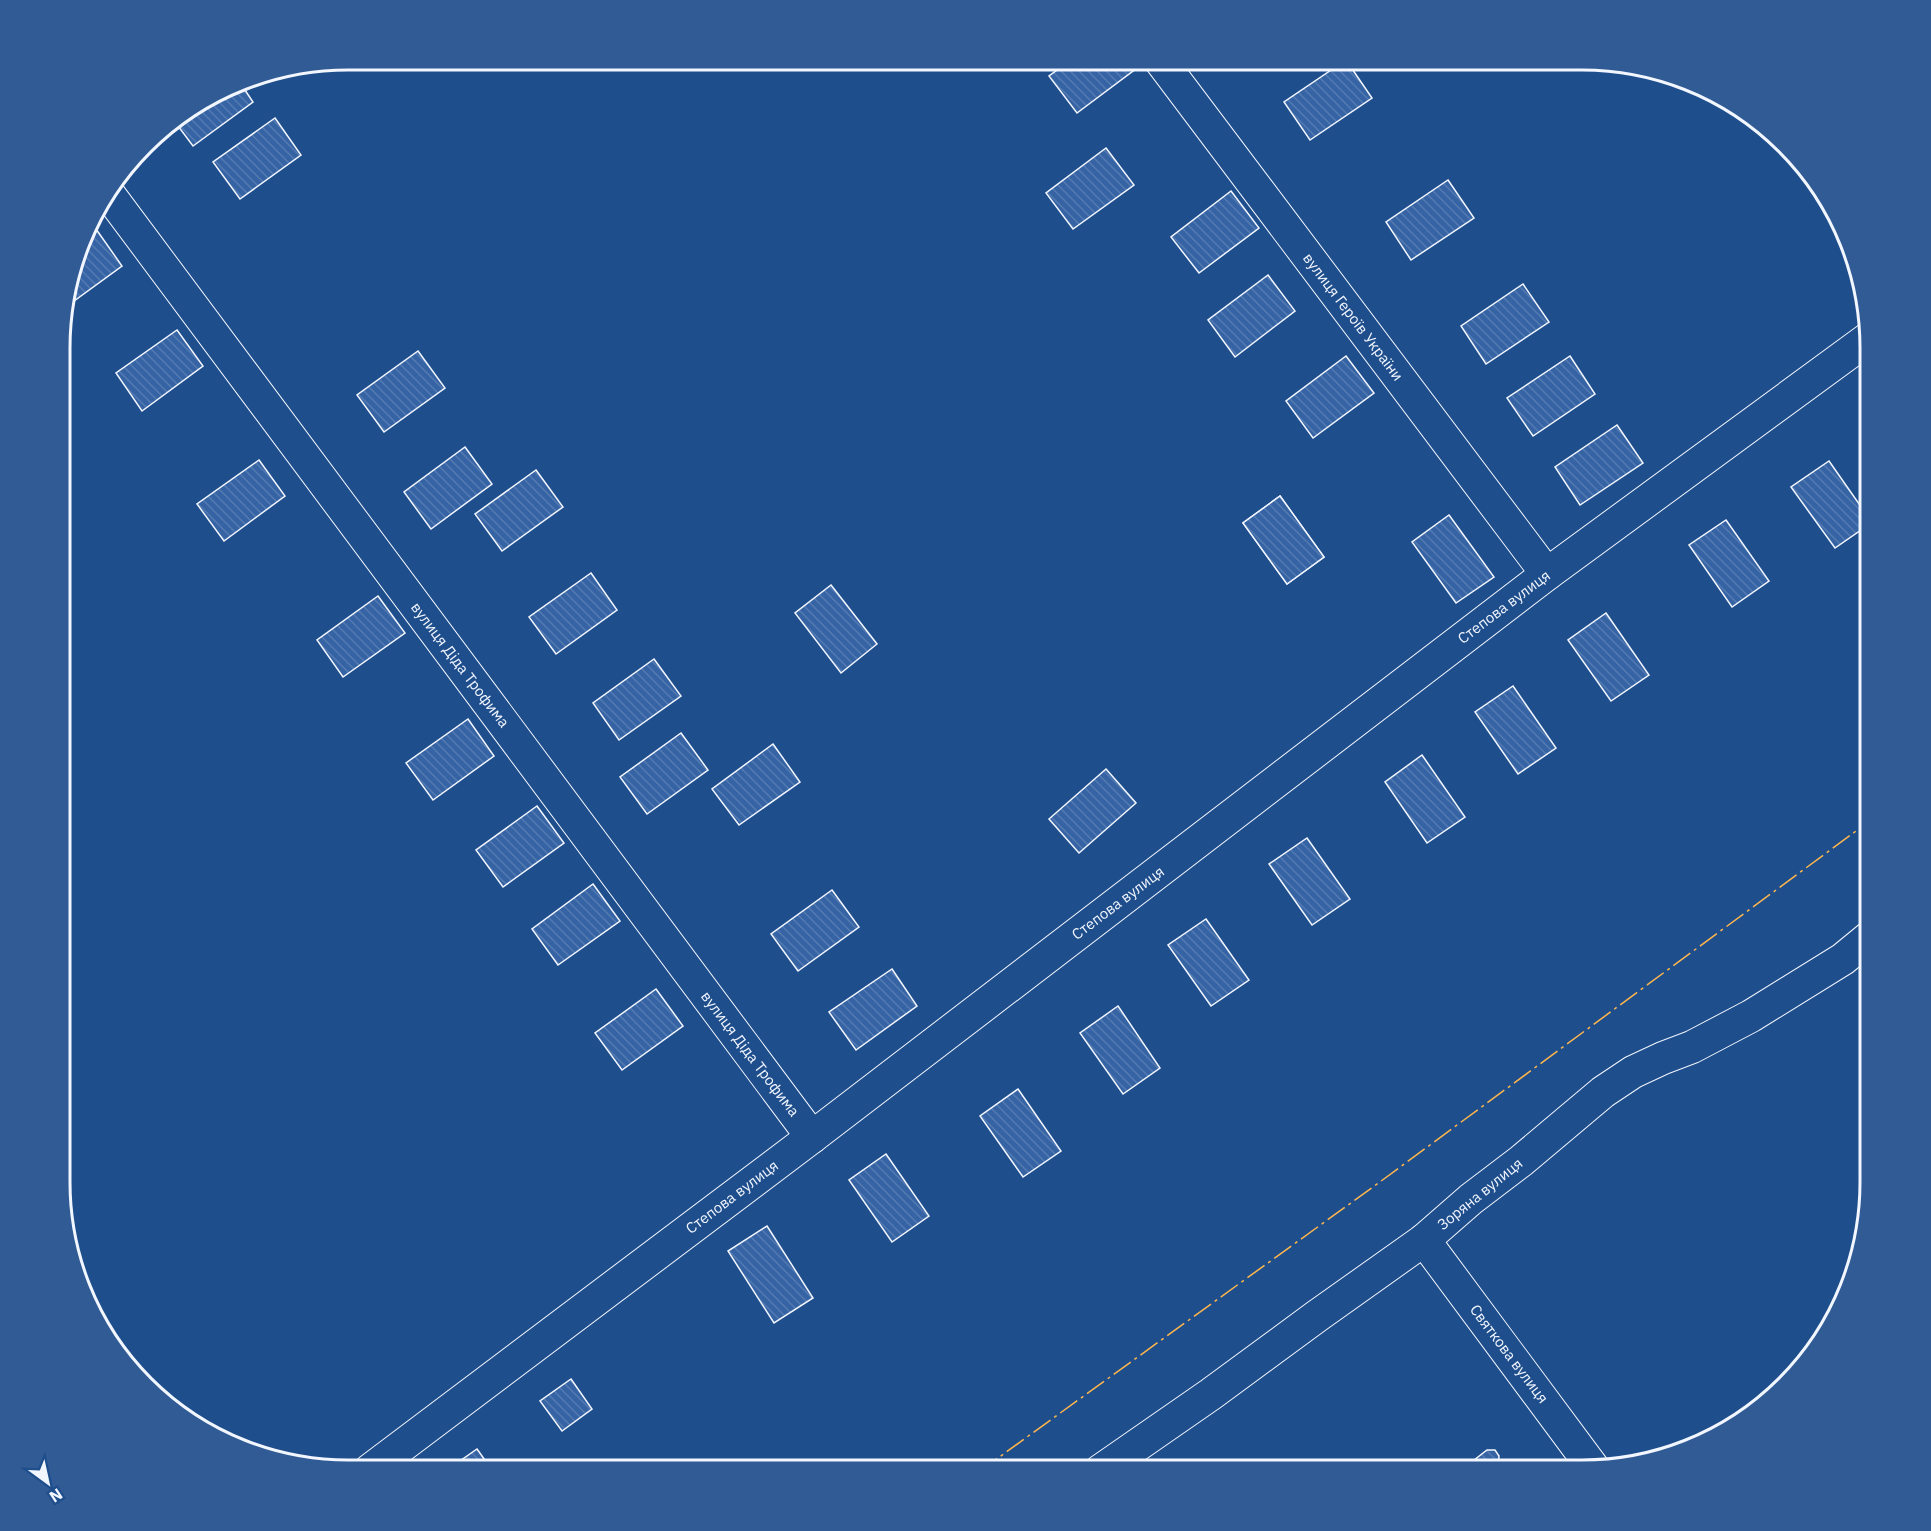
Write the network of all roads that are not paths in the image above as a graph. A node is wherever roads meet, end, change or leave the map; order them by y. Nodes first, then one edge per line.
1 (1168, 70) edge
2 (113, 200) edge
3 (1860, 345) edge
4 (1547, 574) junction
5 (1860, 944) edge
6 (812, 1137) junction
7 (1424, 1240) junction
8 (383, 1460) edge
9 (1116, 1460) edge
10 (1587, 1460) edge

1 - 4 street, вулиця Героїв України
2 - 6 street, вулиця Діда Трофима
3 - 4 street, Степова вулиця
4 - 6 street, Степова вулиця
5 - 7 street, Зоряна вулиця
6 - 8 street, Степова вулиця
7 - 9 street, Зоряна вулиця
7 - 10 street, Святкова вулиця

